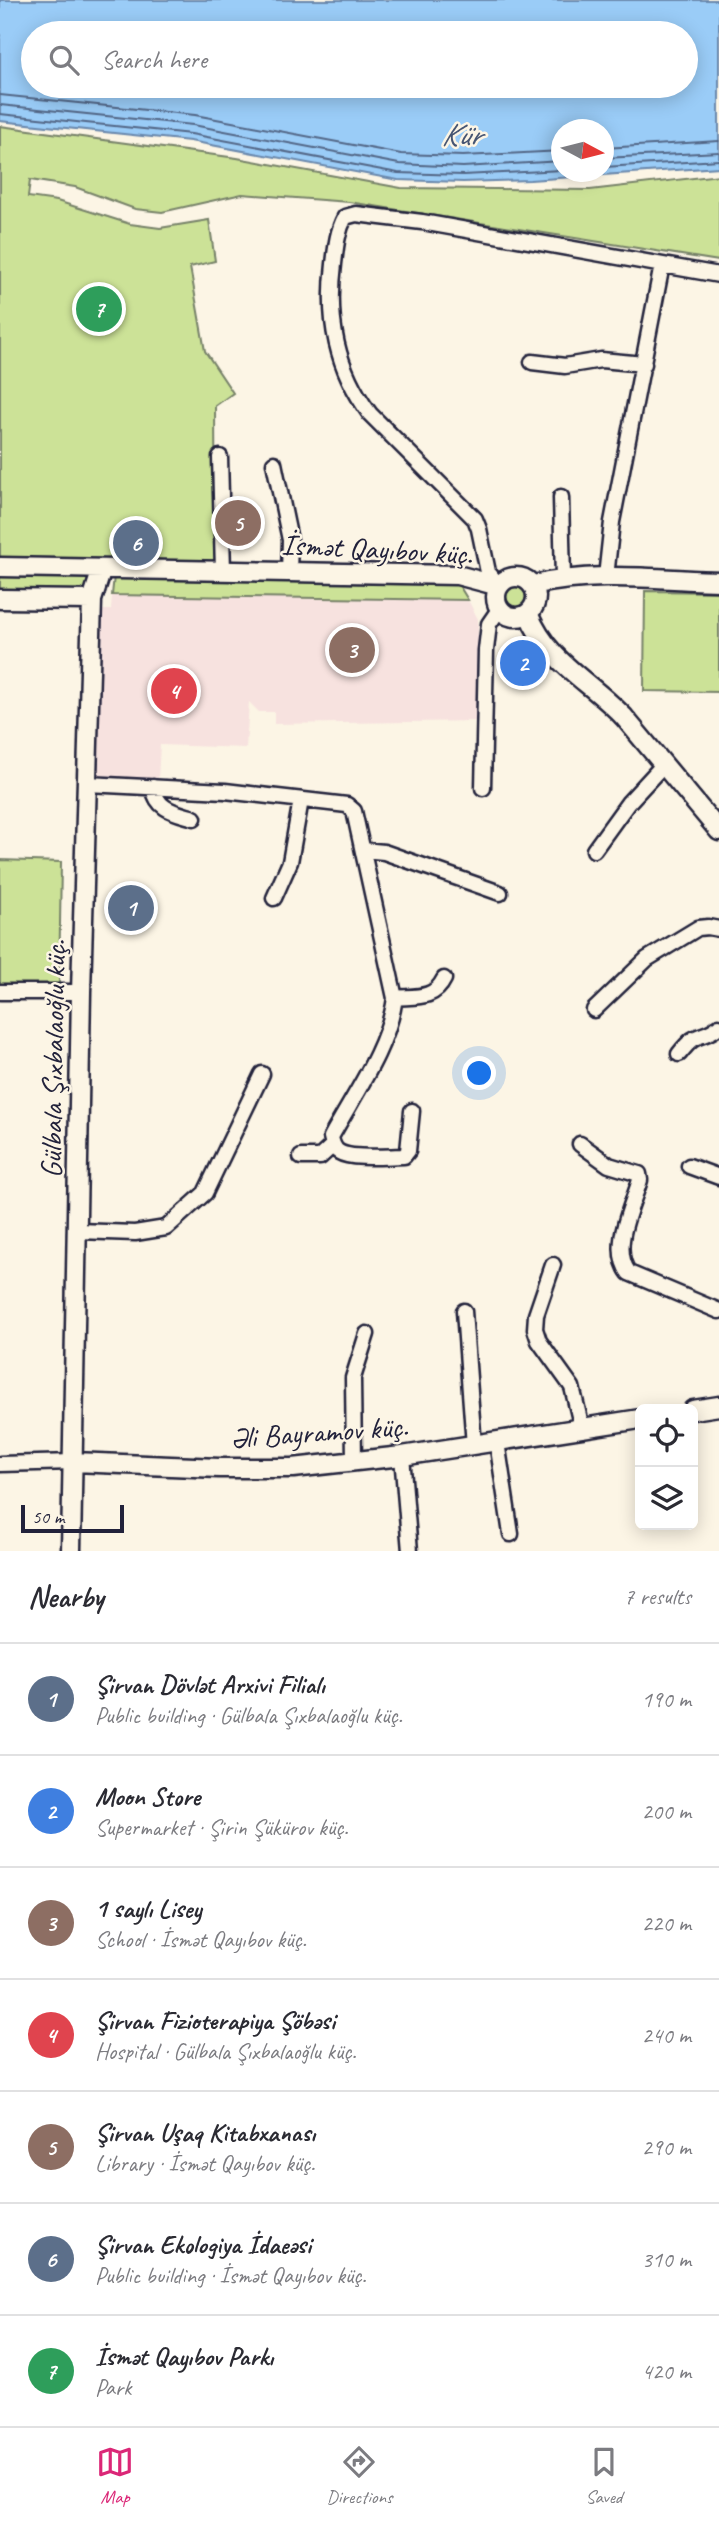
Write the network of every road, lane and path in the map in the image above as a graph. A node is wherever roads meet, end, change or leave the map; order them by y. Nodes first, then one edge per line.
1 (663, 265) junction
2 (719, 275) edge
3 (532, 362) dead end
4 (644, 364) junction
5 (220, 457) dead end
6 (274, 463) dead end
7 (561, 497) dead end
8 (0, 567) edge
9 (102, 569) junction
10 (223, 571) junction
11 (289, 572) junction
12 (606, 577) junction
13 (563, 579) junction
14 (719, 581) edge
15 (533, 585) junction
16 (499, 586) junction
17 (0, 599) edge
18 (92, 600) junction
19 (500, 608) junction
20 (528, 613) junction
21 (664, 764) junction
22 (87, 785) junction
23 (153, 787) junction
24 (483, 788) dead end
25 (301, 800) junction
26 (194, 818) dead end
27 (719, 831) edge
28 (363, 850) junction
29 (594, 850) dead end
30 (500, 893) dead end
31 (274, 898) dead end
32 (719, 929) edge
33 (444, 979) dead end
34 (0, 992) edge
35 (81, 992) junction
36 (395, 998) junction
37 (594, 1010) dead end
38 (719, 1026) edge
39 (679, 1054) dead end
40 (262, 1074) dead end
41 (412, 1111) dead end
42 (580, 1144) dead end
43 (333, 1145) junction
44 (301, 1157) dead end
45 (689, 1166) dead end
46 (719, 1177) edge
47 (78, 1231) junction
48 (553, 1265) dead end
49 (464, 1311) dead end
50 (719, 1311) edge
51 (367, 1334) dead end
52 (719, 1406) edge
53 (698, 1409) edge
54 (635, 1420) edge
55 (582, 1428) junction
56 (497, 1442) junction
57 (474, 1446) junction
58 (402, 1456) junction
59 (74, 1462) junction
60 (354, 1462) junction
61 (0, 1464) edge
62 (511, 1534) dead end
63 (71, 1551) edge
64 (410, 1551) edge

1 - 2 street
1 - 4 street
1 - 16 street
3 - 4 street
4 - 12 street
5 - 10 street
6 - 11 street
7 - 13 street
8 - 9 street, İsmət Qayıbov küç.
9 - 10 street, İsmət Qayıbov küç.
9 - 18 street, Gülbala Şıxbalaoğlu küç.
10 - 11 street, İsmət Qayıbov küç.
11 - 16 street, İsmət Qayıbov küç.
12 - 13 street
12 - 14 street
13 - 15 street
15 - 16 street
15 - 20 street
16 - 19 street
17 - 18 street
18 - 22 street, Gülbala Şıxbalaoğlu küç.
19 - 20 street
19 - 24 street
20 - 21 street
21 - 27 street
21 - 29 street
22 - 23 street
22 - 35 street, Gülbala Şıxbalaoğlu küç.
23 - 25 street
23 - 26 street
25 - 28 street
25 - 31 street
28 - 30 street
28 - 36 street
32 - 37 street
33 - 36 street
34 - 35 street
35 - 47 street, Gülbala Şıxbalaoğlu küç.
36 - 43 street
38 - 39 street
40 - 47 street
41 - 43 street
42 - 50 street
43 - 44 street
45 - 46 street
47 - 59 street, Gülbala Şıxbalaoğlu küç.
48 - 55 street
49 - 57 street
51 - 60 street
52 - 53 street
54 - 55 street, Əli Bayramov küç.
55 - 56 street, Əli Bayramov küç.
56 - 57 street, Əli Bayramov küç.
56 - 62 street
57 - 58 street, Əli Bayramov küç.
58 - 60 street, Əli Bayramov küç.
58 - 64 street
59 - 60 street, Əli Bayramov küç.
59 - 61 street, Əli Bayramov küç.
59 - 63 street, Gülbala Şıxbalaoğlu küç.

